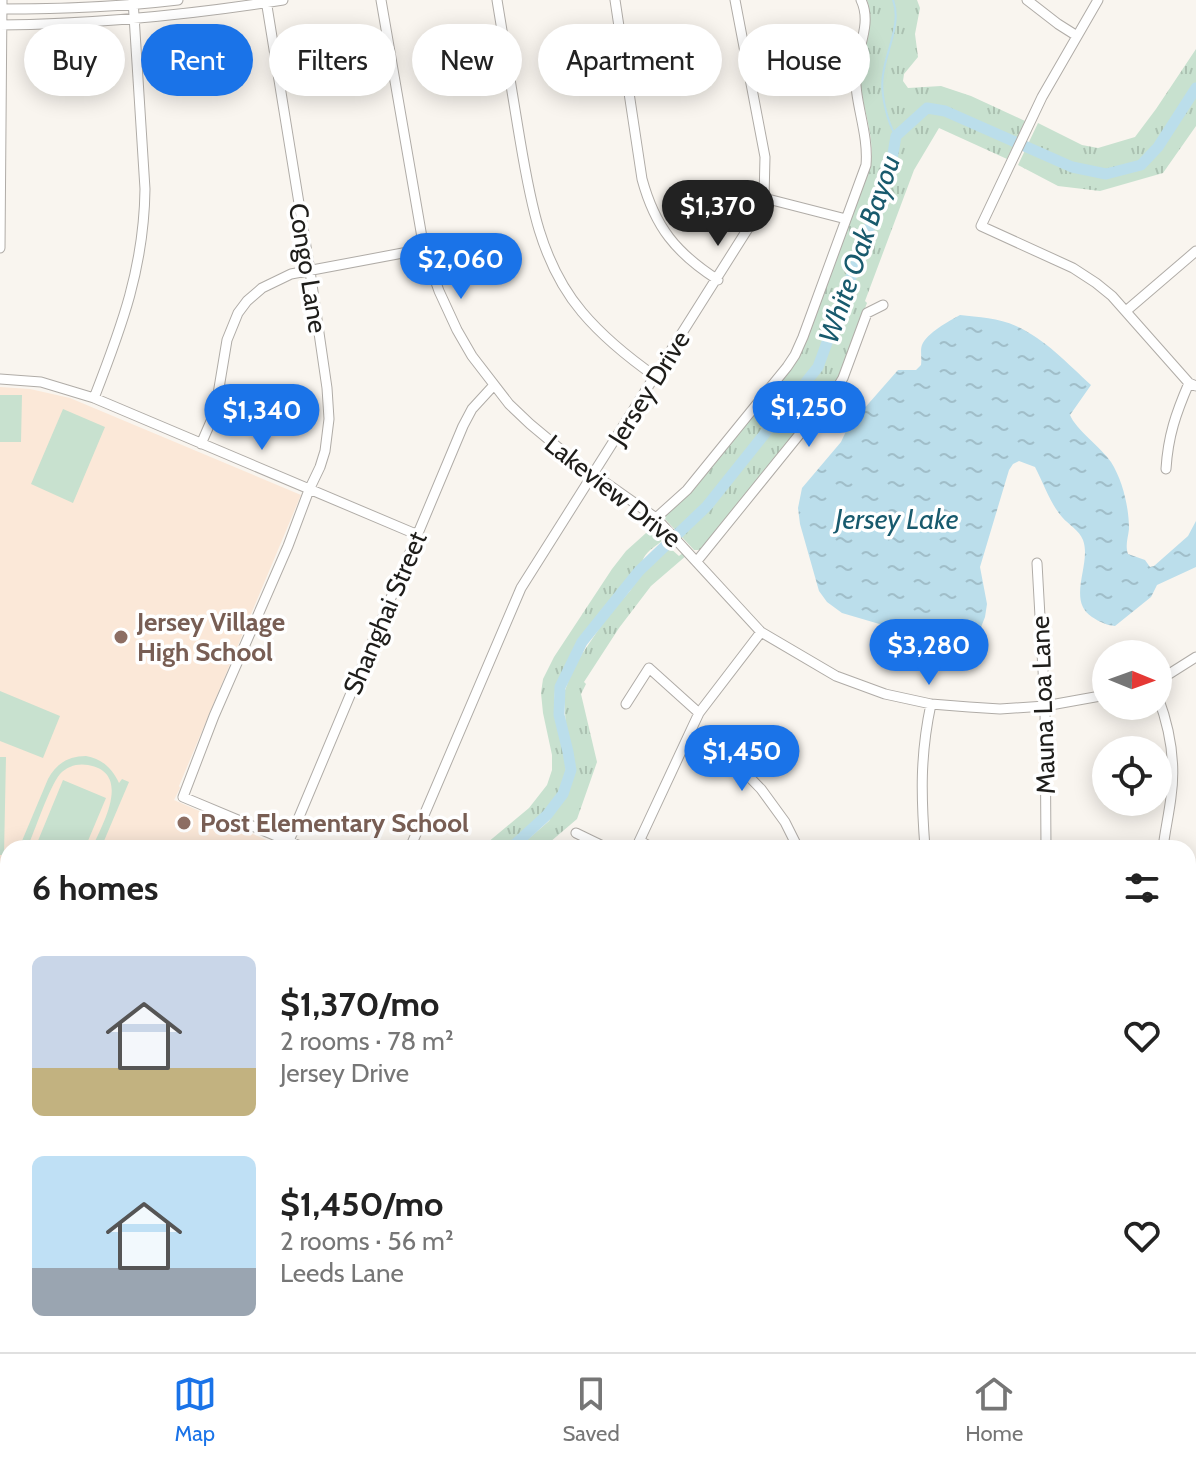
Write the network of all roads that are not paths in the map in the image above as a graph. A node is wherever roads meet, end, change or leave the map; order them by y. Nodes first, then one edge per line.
1 (178, 0) edge
2 (283, 0) edge
3 (381, 0) edge
4 (497, 0) edge
5 (615, 0) edge
6 (735, 0) edge
7 (861, 0) edge
8 (1027, 0) edge
9 (1098, 0) edge
10 (266, 1) edge
11 (133, 3) edge
12 (1, 6) edge
13 (135, 18) junction
14 (1, 25) edge
15 (1077, 36) junction
16 (764, 198) junction
17 (846, 219) junction
18 (0, 248) edge
19 (424, 249) junction
20 (1196, 251) edge
21 (310, 271) junction
22 (718, 280) junction
23 (883, 305) dead end
24 (1126, 311) junction
25 (656, 377) junction
26 (0, 379) edge
27 (1192, 384) edge
28 (494, 385) junction
29 (94, 398) junction
30 (201, 444) junction
31 (1166, 469) dead end
32 (595, 474) junction
33 (309, 490) junction
34 (656, 518) junction
35 (418, 535) junction
36 (697, 561) junction
37 (1037, 563) dead end
38 (761, 632) junction
39 (1196, 657) edge
40 (1172, 672) edge
41 (1092, 698) edge
42 (626, 704) dead end
43 (931, 704) junction
44 (1045, 706) junction
45 (699, 713) junction
46 (1165, 720) edge
47 (689, 736) junction
48 (576, 833) dead end
49 (278, 840) edge
50 (289, 840) edge
51 (413, 840) edge
52 (590, 840) edge
53 (640, 840) edge
54 (794, 840) edge
55 (924, 840) edge
56 (1046, 840) edge
57 (1164, 840) edge

1 - 11 street
2 - 10 street
3 - 19 street, Lakeview Drive
4 - 25 street
5 - 22 street
6 - 16 street, Jersey Drive
7 - 17 street
8 - 15 street
9 - 15 street
10 - 13 street
10 - 21 street, Congo Lane
11 - 12 street
11 - 13 street
12 - 14 street
13 - 14 street
13 - 29 street
14 - 18 street
15 - 24 street
16 - 17 street
16 - 22 street, Jersey Drive
17 - 34 street
19 - 21 street
19 - 28 street, Lakeview Drive
20 - 24 street
21 - 30 street
21 - 33 street, Congo Lane
22 - 25 street, Jersey Drive
23 - 36 street
24 - 27 street
25 - 32 street, Jersey Drive
26 - 29 street
27 - 31 street
28 - 32 street, Lakeview Drive
28 - 35 street, Shanghai Street
29 - 30 street
30 - 33 street
32 - 34 street, Lakeview Drive
32 - 51 street, Jersey Drive
33 - 35 street
33 - 49 street, Congo Lane
34 - 36 street, Lakeview Drive
35 - 50 street, Shanghai Street
36 - 38 street, Lakeview Drive
37 - 44 street, Mauna Loa Lane
38 - 43 street, Lakeview Drive
38 - 45 street
39 - 40 street
41 - 44 street, Lakeview Drive
42 - 45 street
43 - 44 street, Lakeview Drive
43 - 55 street
44 - 56 street, Mauna Loa Lane
45 - 47 street
46 - 57 street
47 - 53 street
47 - 54 street
48 - 52 street

